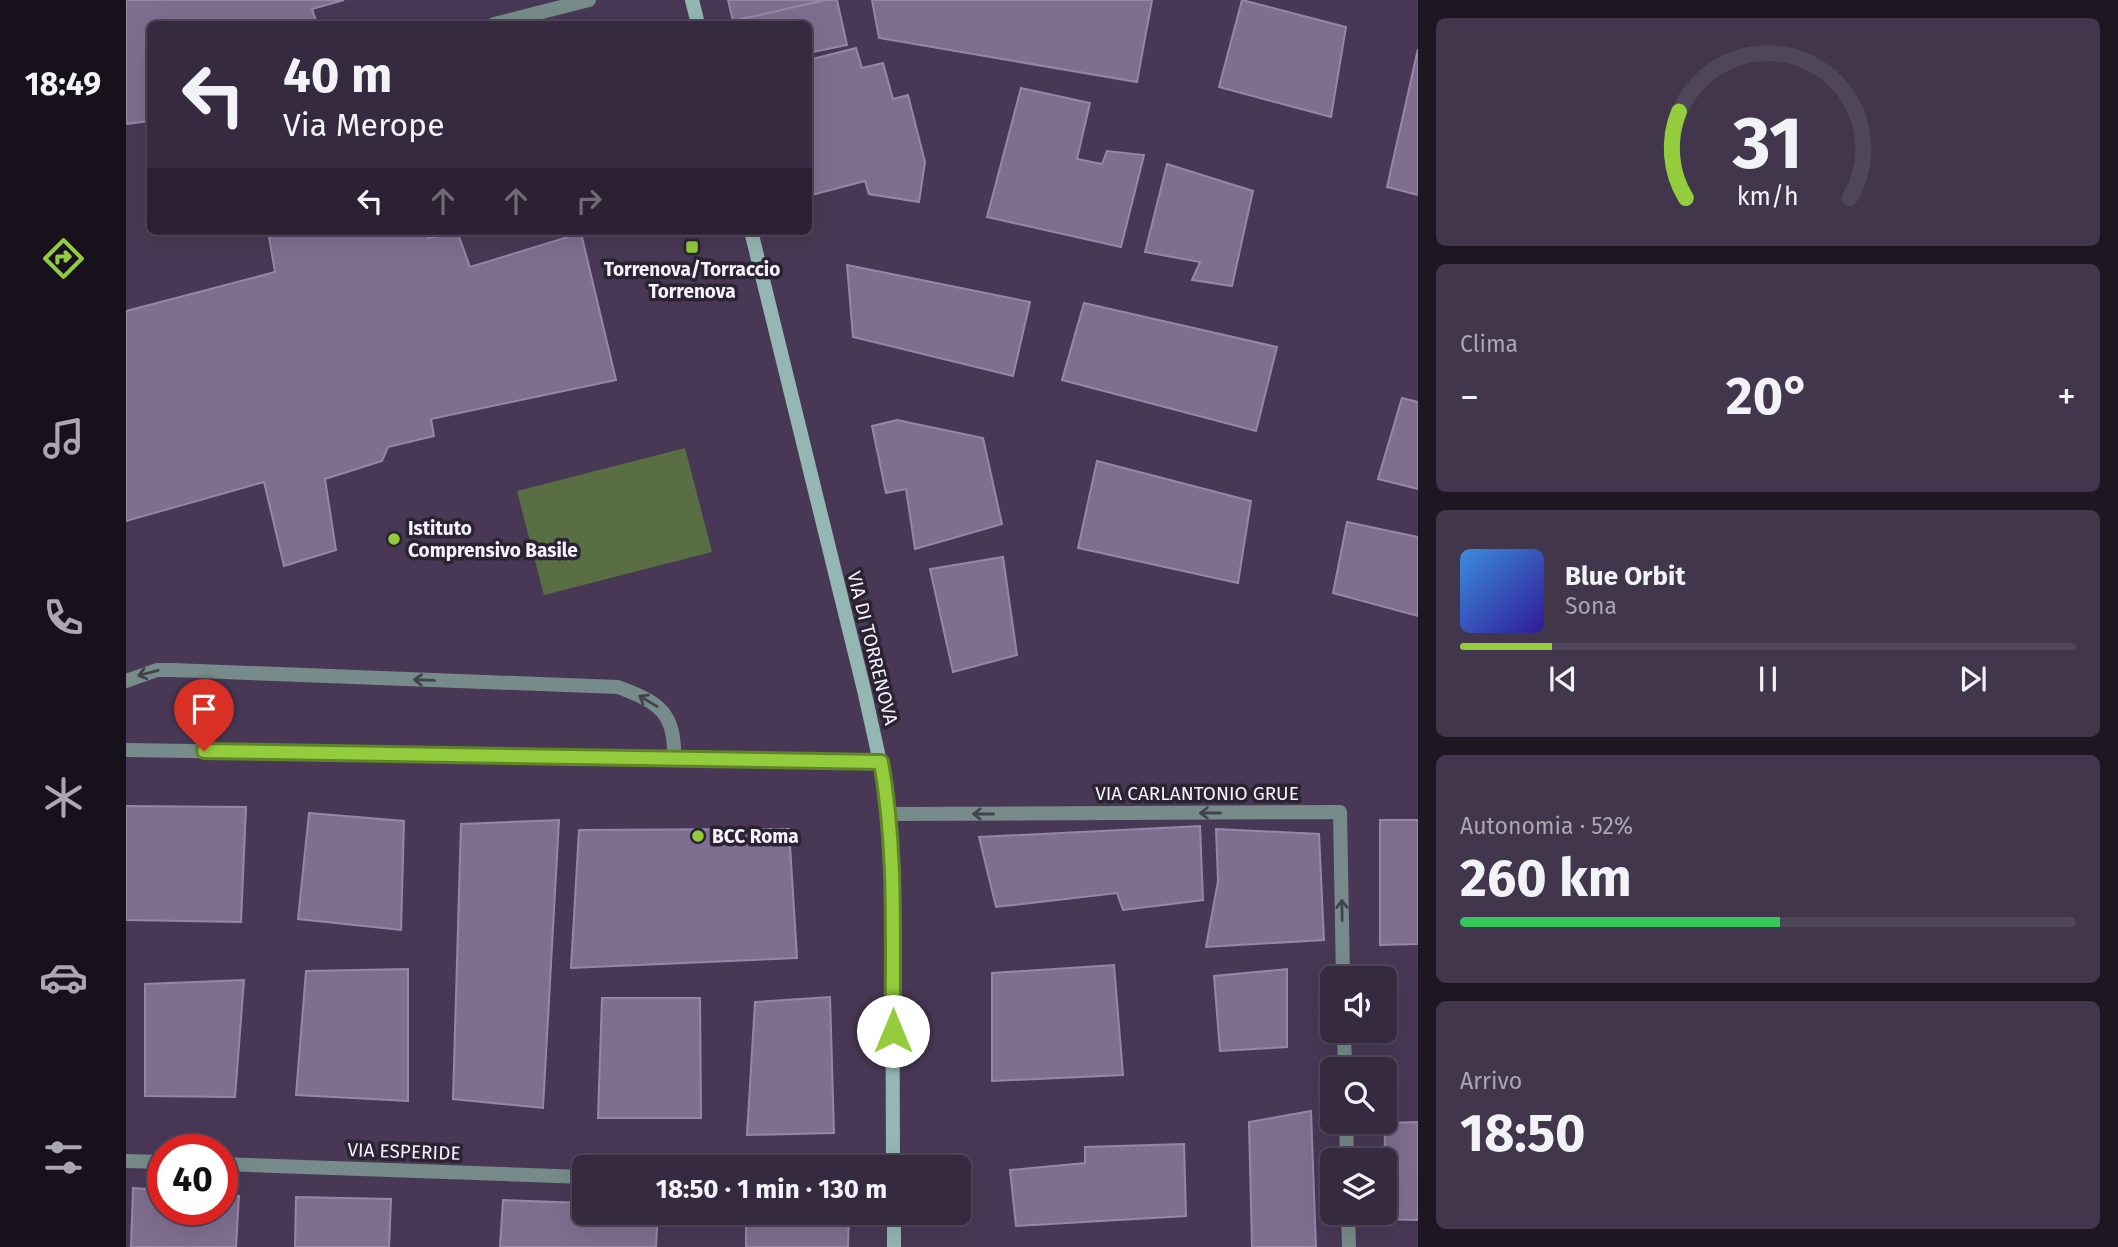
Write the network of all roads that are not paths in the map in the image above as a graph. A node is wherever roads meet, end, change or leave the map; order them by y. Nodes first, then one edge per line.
1 (589, 0) edge
2 (692, 0) edge
3 (506, 21) edge
4 (697, 21) edge
5 (752, 235) edge
6 (126, 681) edge
7 (126, 750) edge
8 (674, 759) junction
9 (881, 762) junction
10 (889, 814) junction
11 (1343, 966) edge
12 (893, 1155) edge
13 (126, 1161) edge
14 (147, 1162) edge
15 (238, 1165) edge
16 (572, 1177) edge
17 (894, 1225) edge
18 (1348, 1225) edge
19 (894, 1247) edge
20 (1349, 1247) edge

1 - 3 street
2 - 4 street
5 - 9 street, VIA DI TORRENOVA
8 -> 6 street
7 - 8 street
8 - 9 street
9 - 10 street, VIA DI TORRENOVA
11 -> 10 street, VIA CARLANTONIO GRUE
10 - 12 street, VIA DI TORRENOVA
13 - 14 street
15 - 16 street, VIA ESPERIDE
17 - 19 street
18 - 20 street

